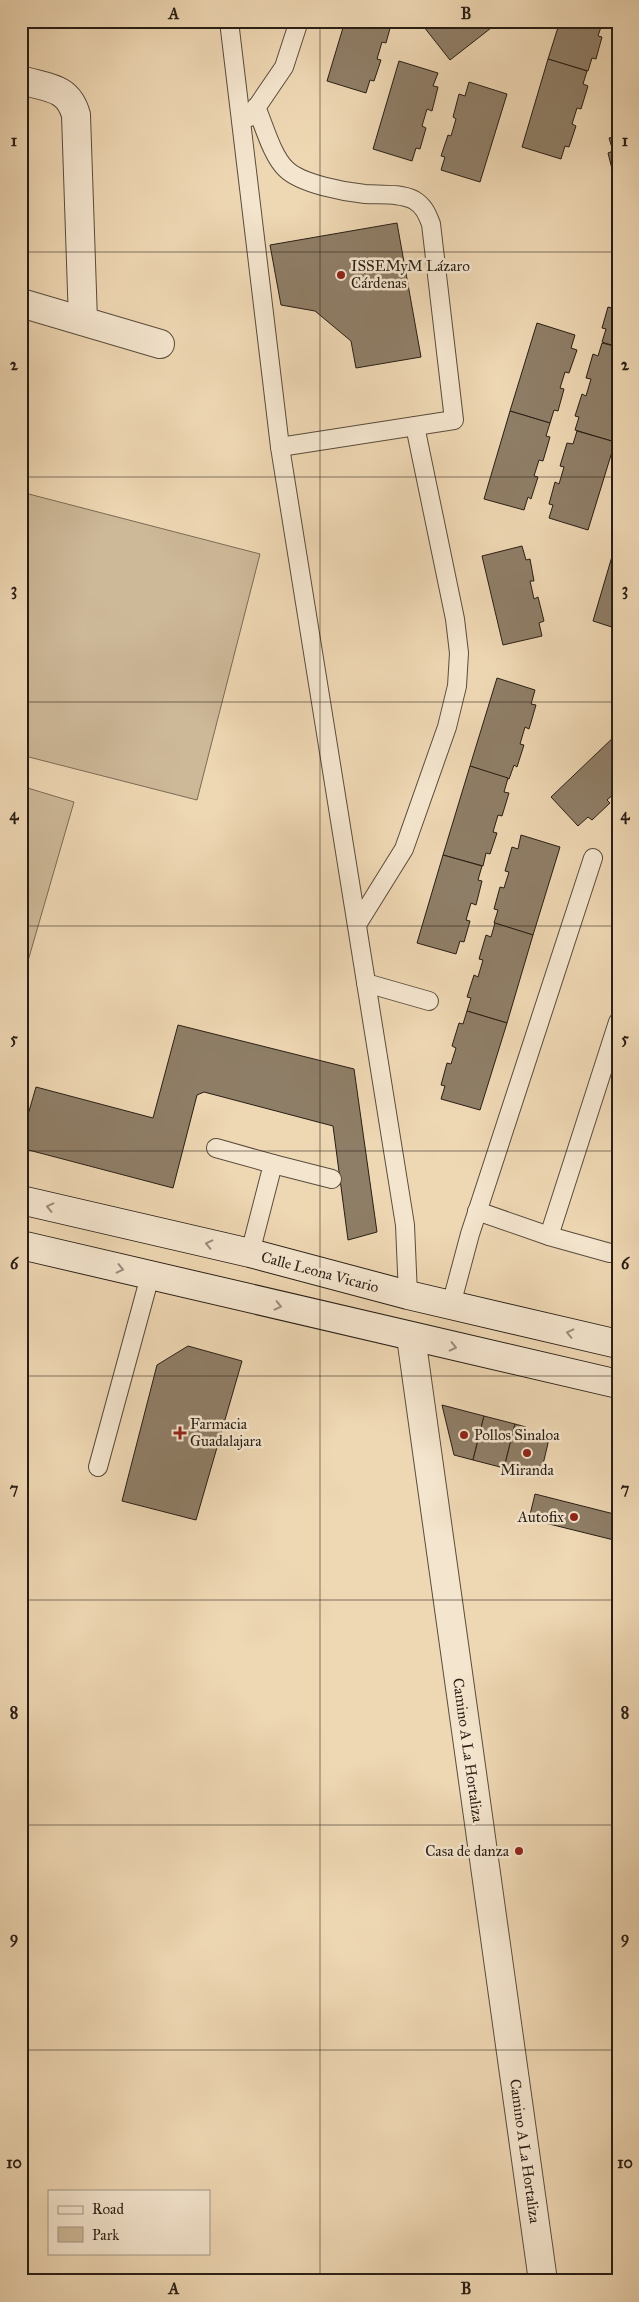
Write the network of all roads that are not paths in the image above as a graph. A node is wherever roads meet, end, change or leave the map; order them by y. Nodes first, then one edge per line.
1 (229, 21) edge
2 (299, 21) edge
3 (21, 80) edge
4 (256, 107) junction
5 (243, 128) junction
6 (21, 303) edge
7 (83, 321) junction
8 (160, 344) dead end
9 (415, 426) junction
10 (280, 447) junction
11 (593, 858) dead end
12 (358, 923) junction
13 (366, 982) junction
14 (429, 1001) dead end
15 (618, 1022) edge
16 (614, 1050) edge
17 (216, 1148) dead end
18 (273, 1164) junction
19 (332, 1178) dead end
20 (21, 1200) edge
21 (477, 1211) junction
22 (93, 1217) junction
23 (549, 1236) junction
24 (21, 1245) edge
25 (250, 1253) junction
26 (618, 1253) edge
27 (82, 1260) junction
28 (150, 1276) junction
29 (408, 1295) junction
30 (451, 1306) junction
31 (411, 1337) junction
32 (618, 1344) edge
33 (618, 1384) edge
34 (98, 1467) dead end
35 (543, 2281) edge

1 - 5 lane
2 - 4 lane
3 - 7 street
4 - 5 lane
4 - 9 lane
5 - 10 lane
6 - 7 street
7 - 8 street
9 - 10 lane
9 - 12 lane
10 - 12 lane
11 - 21 lane
12 - 13 lane
13 - 14 lane
13 - 29 lane
15 - 16 lane
16 - 23 lane
17 - 18 lane
18 - 19 lane
18 - 25 lane
22 -> 20 street, Calle Leona Vicario
21 - 23 lane
21 - 30 lane
25 -> 22 street, Calle Leona Vicario
22 - 27 street
23 - 26 lane
24 - 27 street
25 - 29 street, Calle Leona Vicario
27 -> 28 street
28 -> 31 street
28 - 34 lane
29 - 30 street, Calle Leona Vicario
32 -> 30 street, Calle Leona Vicario
31 -> 33 street
31 - 35 street, Camino A La Hortaliza

